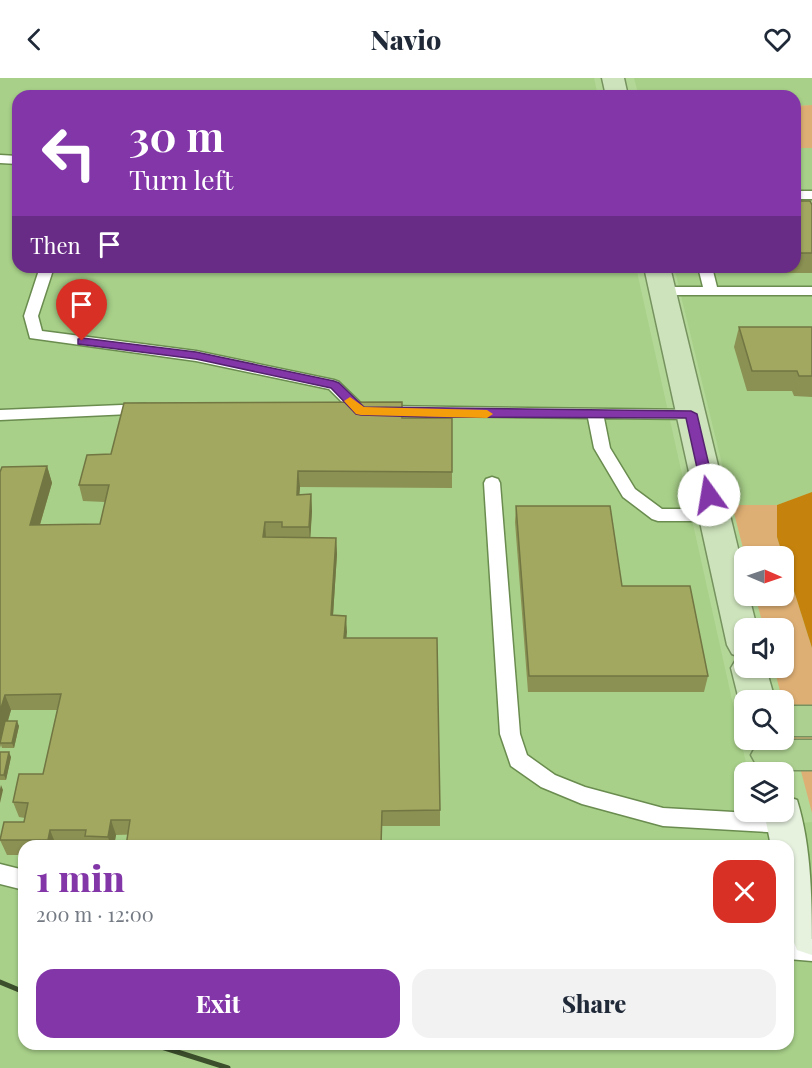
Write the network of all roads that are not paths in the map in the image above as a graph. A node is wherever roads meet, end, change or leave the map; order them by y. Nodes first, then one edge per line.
1 (45, 273) edge
2 (706, 273) edge
3 (660, 279) edge
4 (711, 291) junction
5 (812, 291) edge
6 (160, 409) edge
7 (340, 410) edge
8 (361, 411) junction
9 (596, 414) junction
10 (691, 414) junction
11 (0, 415) edge
12 (492, 483) dead end
13 (714, 515) junction
14 (738, 618) edge
15 (794, 721) edge
16 (812, 721) edge
17 (812, 755) edge
18 (770, 756) edge
19 (734, 817) edge
20 (785, 822) edge
21 (789, 840) edge
22 (794, 860) edge
23 (0, 874) edge
24 (18, 878) edge
25 (812, 936) edge
26 (794, 949) edge
27 (812, 950) edge

1 - 8 lane
2 - 4 lane
3 - 4 lane
3 - 10 main road
4 - 5 lane
6 - 11 lane
7 - 8 lane
8 - 9 lane
9 - 10 lane
9 - 13 lane
10 - 13 main road
12 - 19 lane
13 - 14 main road
15 - 16 highway
17 - 18 highway
20 - 21 main road
22 - 25 main road
23 - 24 lane
26 - 27 lane

